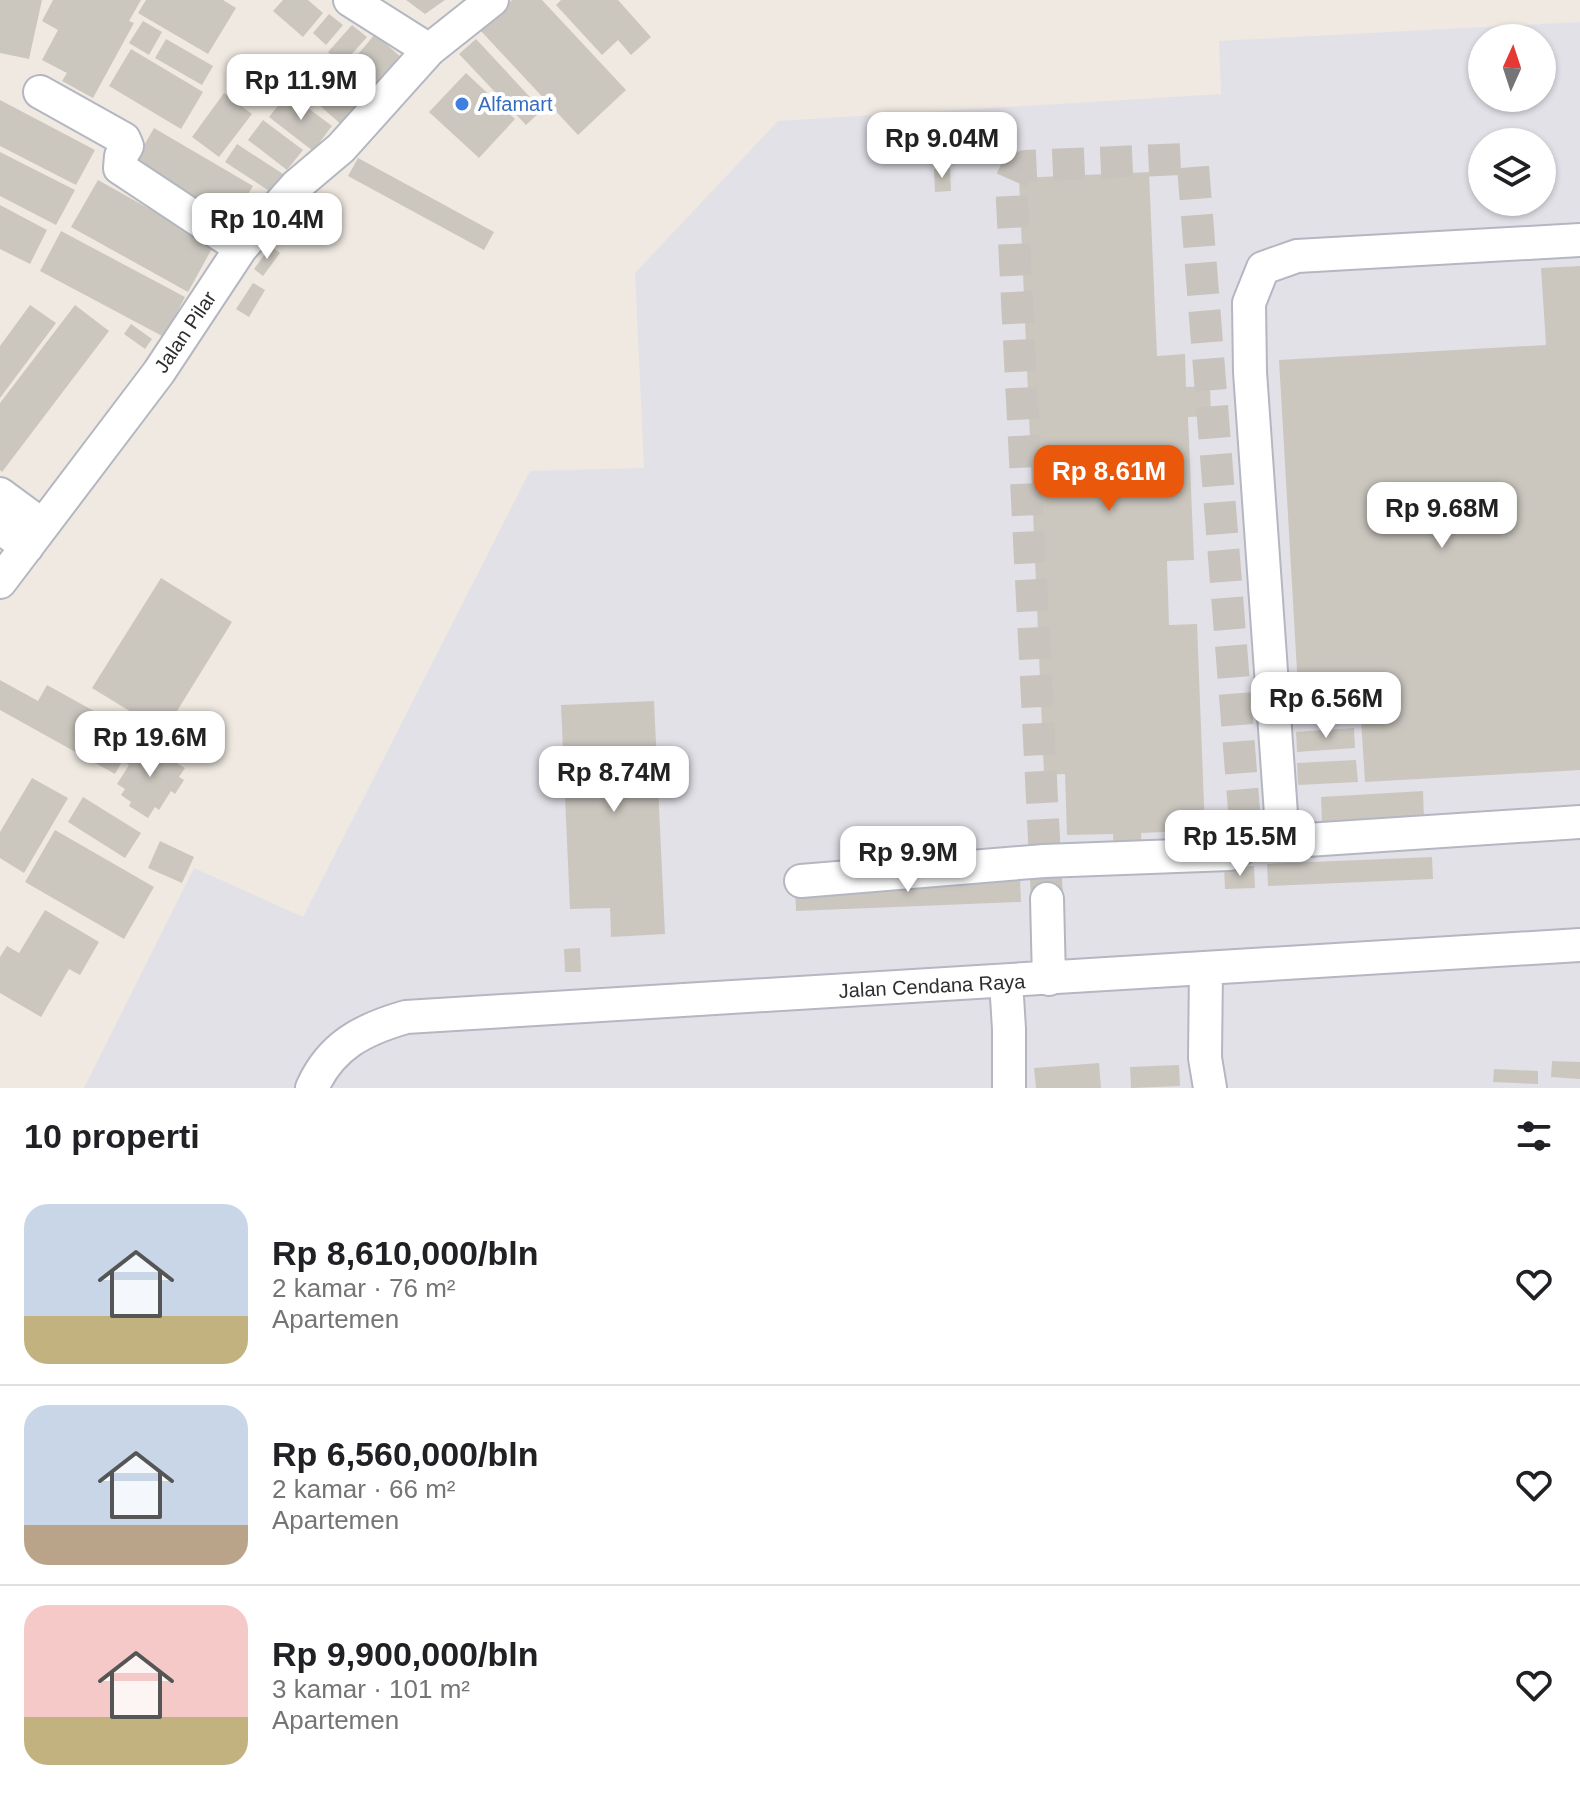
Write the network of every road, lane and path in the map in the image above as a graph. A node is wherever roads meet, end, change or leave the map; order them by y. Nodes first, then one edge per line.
1 (350, 0) edge
2 (492, 0) edge
3 (429, 50) junction
4 (40, 92) dead end
5 (1580, 240) edge
6 (241, 248) junction
7 (0, 494) edge
8 (0, 527) edge
9 (34, 536) junction
10 (0, 582) edge
11 (1580, 822) edge
12 (1242, 848) dead end
13 (801, 881) dead end
14 (1047, 899) tunnel mouth
15 (1580, 945) edge
16 (1206, 969) junction
17 (1049, 979) junction
18 (1006, 981) junction
19 (312, 1088) edge
20 (1009, 1088) edge
21 (1210, 1088) edge

1 - 3 street
2 - 3 street, Jalan Pilar
3 - 6 street, Jalan Pilar
4 - 6 street
5 - 11 street
6 - 9 street, Jalan Pilar
7 - 9 street
8 - 9 street
9 - 10 street, Jalan Pilar
12 - 13 street
14 - 17 street
15 - 16 street, Jalan Cendana Raya
16 - 17 street, Jalan Cendana Raya
16 - 21 street
17 - 18 street, Jalan Cendana Raya
18 - 19 street, Jalan Cendana Raya
18 - 20 street

